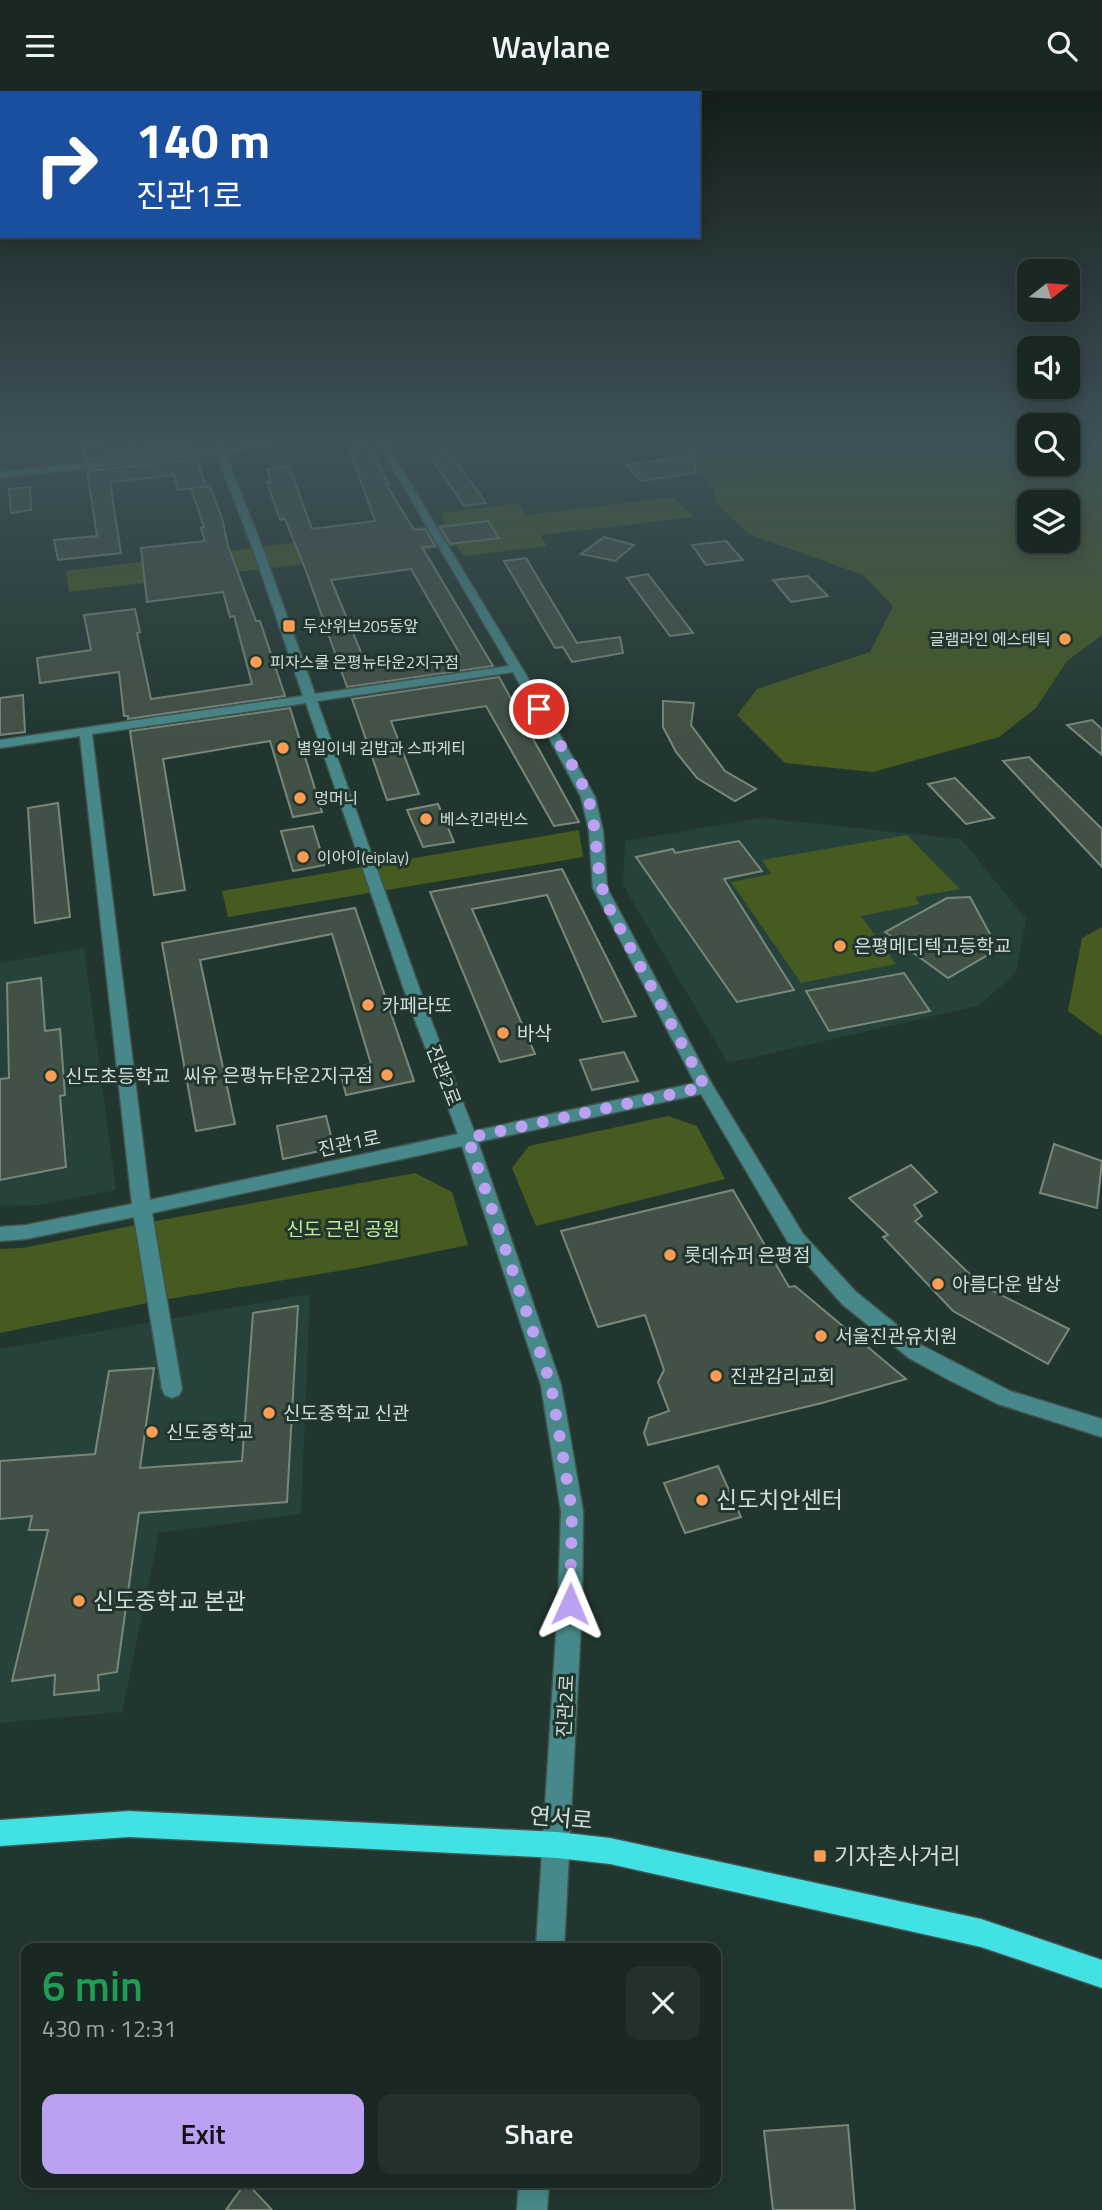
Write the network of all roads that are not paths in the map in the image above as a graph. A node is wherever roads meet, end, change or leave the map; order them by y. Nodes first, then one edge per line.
1 (257, 544) edge
2 (442, 544) edge
3 (516, 668) junction
4 (310, 699) junction
5 (85, 730) junction
6 (0, 744) edge
7 (705, 1087) junction
8 (468, 1138) junction
9 (142, 1208) junction
10 (0, 1234) edge
11 (172, 1389) dead end
12 (1102, 1428) edge
13 (0, 1833) edge
14 (557, 1845) junction
15 (550, 1943) edge
16 (1102, 1974) edge
17 (534, 2188) edge
18 (532, 2210) edge

1 - 4 street, 진관2로
2 - 3 street
3 - 4 street
3 - 7 street
4 - 5 street
4 - 8 street, 진관2로
5 - 6 street
5 - 9 street
7 - 8 street, 진관1로
7 - 12 street
8 - 9 street, 진관1로
8 - 14 street, 진관2로
9 - 10 street, 진관1로
9 - 11 street
13 - 14 main road, 연서로
14 - 15 street, 진관2로
14 - 16 main road, 연서로
17 - 18 street

